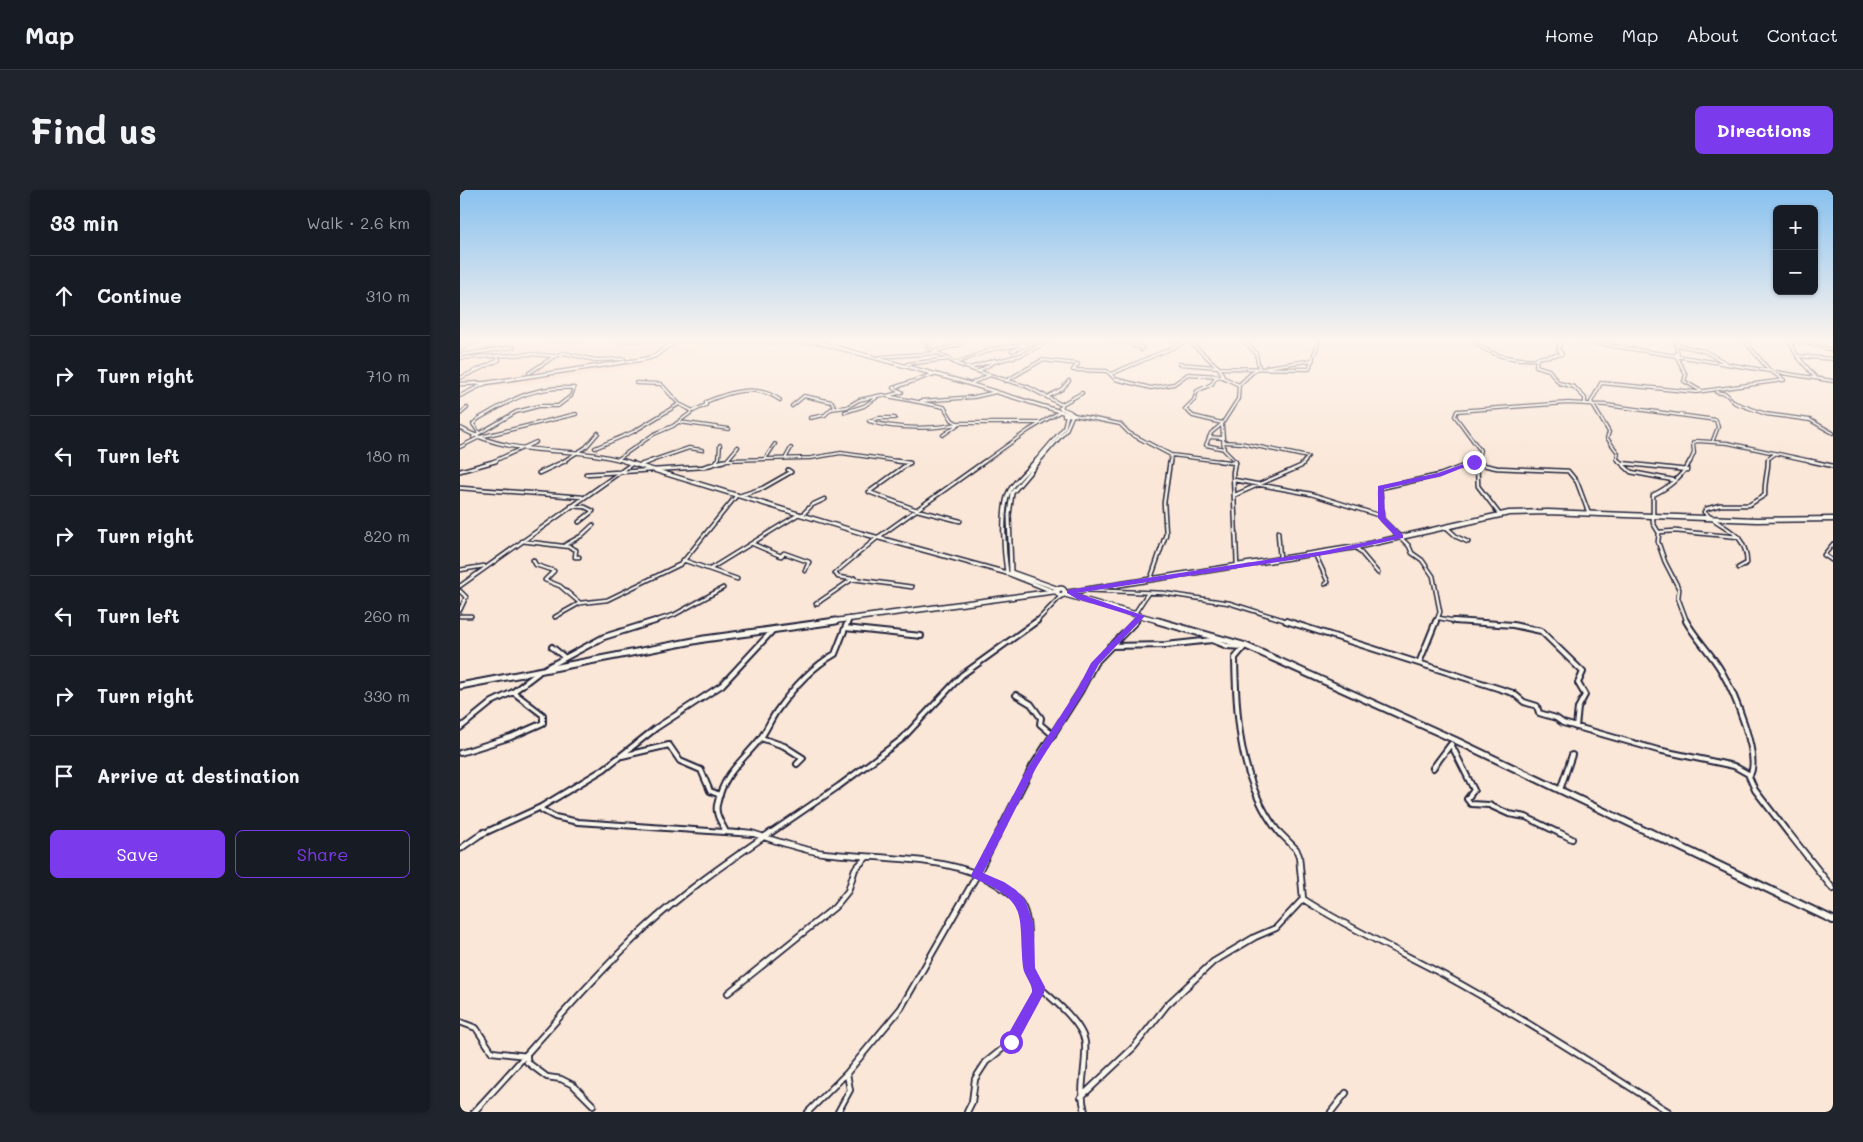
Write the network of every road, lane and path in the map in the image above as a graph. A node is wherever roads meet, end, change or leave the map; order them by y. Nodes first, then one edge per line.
1 (486, 383) joint
2 (636, 383) dead end
3 (904, 383) edge
4 (967, 383) edge
5 (975, 383) edge
6 (1012, 383) edge
7 (1067, 383) edge
8 (1131, 383) edge
9 (1175, 383) edge
10 (1212, 383) edge
11 (1235, 383) edge
12 (1559, 383) edge
13 (1600, 383) edge
14 (1613, 383) edge
15 (1688, 383) edge
16 (1764, 383) edge
17 (460, 384) edge
18 (1239, 385) joint
19 (1702, 391) junction
20 (1711, 391) junction
21 (999, 392) junction
22 (1082, 393) dead end
23 (460, 396) edge
24 (886, 396) junction
25 (1047, 397) junction
26 (876, 398) junction
27 (780, 400) dead end
28 (913, 401) junction
29 (679, 404) junction
30 (1061, 404) junction
31 (1585, 404) junction
32 (1592, 404) junction
33 (792, 406) dead end
34 (467, 408) dead end
35 (835, 408) junction
36 (1061, 410) junction
37 (693, 411) junction
38 (845, 412) dead end
39 (460, 414) edge
40 (576, 414) dead end
41 (1072, 414) junction
42 (1066, 415) junction
43 (810, 418) dead end
44 (895, 418) dead end
45 (679, 422) junction
46 (960, 423) junction
47 (1040, 423) junction
48 (1222, 424) junction
49 (461, 429) edge
50 (729, 429) dead end
51 (1833, 432) edge
52 (479, 433) junction
53 (598, 433) dead end
54 (943, 435) dead end
55 (1209, 437) junction
56 (474, 438) junction
57 (1223, 440) junction
58 (1712, 440) junction
59 (536, 442) dead end
60 (775, 444) dead end
61 (720, 445) dead end
62 (460, 447) edge
63 (738, 447) dead end
64 (595, 448) dead end
65 (791, 448) dead end
66 (1224, 449) junction
67 (518, 450) junction
68 (702, 450) dead end
69 (578, 454) junction
70 (1775, 454) junction
71 (1171, 455) junction
72 (786, 457) junction
73 (618, 459) junction
74 (765, 459) junction
75 (727, 460) junction
76 (1620, 462) junction
77 (633, 463) junction
78 (1236, 463) junction
79 (1474, 463) junction
80 (715, 464) junction
81 (640, 465) junction
82 (1833, 466) edge
83 (788, 470) dead end
84 (1687, 470) junction
85 (460, 471) edge
86 (660, 471) junction
87 (539, 472) dead end
88 (620, 473) junction
89 (586, 474) dead end
90 (1234, 480) junction
91 (1673, 480) junction
92 (1263, 485) junction
93 (460, 488) edge
94 (738, 495) junction
95 (1235, 496) junction
96 (582, 498) junction
97 (825, 499) dead end
98 (570, 506) junction
99 (917, 510) junction
100 (801, 514) junction
101 (1589, 514) junction
102 (1500, 515) junction
103 (1382, 516) junction
104 (1654, 517) junction
105 (1712, 519) junction
106 (1833, 519) edge
107 (960, 521) dead end
108 (580, 522) dead end
109 (593, 525) dead end
110 (1445, 526) junction
111 (1278, 532) dead end
112 (1659, 533) junction
113 (1400, 537) junction
114 (1739, 537) junction
115 (878, 538) junction
116 (522, 541) junction
117 (1468, 542) dead end
118 (753, 544) junction
119 (1833, 544) edge
120 (563, 545) junction
121 (1356, 548) junction
122 (1315, 554) junction
123 (579, 557) dead end
124 (533, 560) dead end
125 (683, 560) junction
126 (1280, 560) junction
127 (1833, 561) edge
128 (486, 566) junction
129 (1237, 566) junction
130 (1738, 568) dead end
131 (710, 569) junction
132 (460, 570) edge
133 (805, 572) dead end
134 (1007, 574) junction
135 (1378, 574) dead end
136 (854, 578) junction
137 (1151, 578) junction
138 (737, 579) dead end
139 (1325, 584) dead end
140 (460, 586) edge
141 (912, 587) dead end
142 (723, 588) dead end
143 (1078, 589) junction
144 (460, 591) edge
145 (1061, 592) junction
146 (1149, 592) junction
147 (580, 603) junction
148 (816, 604) dead end
149 (460, 610) edge
150 (1138, 615) junction
151 (460, 616) edge
152 (471, 616) dead end
153 (555, 617) dead end
154 (849, 618) junction
155 (1439, 618) junction
156 (845, 628) junction
157 (774, 629) junction
158 (921, 636) dead end
159 (1110, 646) junction
160 (1245, 646) junction
161 (552, 647) dead end
162 (564, 658) junction
163 (1419, 663) junction
164 (546, 668) junction
165 (460, 686) edge
166 (513, 692) junction
167 (1016, 694) dead end
168 (1576, 727) junction
169 (460, 728) edge
170 (1053, 735) junction
171 (761, 738) junction
172 (1453, 742) junction
173 (460, 753) edge
174 (1572, 755) dead end
175 (622, 756) junction
176 (797, 764) dead end
177 (1433, 768) dead end
178 (1750, 775) junction
179 (1560, 791) junction
180 (720, 795) junction
181 (541, 806) junction
182 (725, 830) junction
183 (763, 835) junction
184 (1572, 839) dead end
185 (460, 849) edge
186 (868, 856) junction
187 (977, 875) junction
188 (1833, 888) edge
189 (1303, 899) junction
190 (1833, 920) edge
191 (1039, 987) junction
192 (728, 993) dead end
193 (460, 1022) edge
194 (527, 1056) junction
195 (847, 1074) junction
196 (1346, 1093) dead end
197 (1080, 1097) junction
198 (593, 1105) dead end
199 (474, 1112) edge
200 (808, 1112) edge
201 (838, 1112) edge
202 (967, 1112) edge
203 (1085, 1112) edge
204 (1331, 1112) edge
205 (1669, 1112) edge

1 - 17 street
1 - 23 street
2 - 29 street
3 - 24 street
4 - 21 street
5 - 36 street
6 - 25 street
7 - 25 street
8 - 9 street
10 - 48 street
11 - 18 street
12 - 31 street
13 - 32 street
14 - 19 street
15 - 19 street
16 - 20 street
18 - 48 street
19 - 20 street
20 - 51 street
21 - 28 street
21 - 36 street
22 - 30 street
24 - 26 street
24 - 28 street
25 - 30 street
26 - 35 street
26 - 38 street
27 - 37 street
28 - 46 street
29 - 37 street
29 - 64 street
30 - 36 street
31 - 32 street
31 - 79 street
32 - 58 street
32 - 76 street
33 - 35 street
34 - 39 street
35 - 43 street
36 - 41 street
36 - 42 street
36 - 47 street
37 - 45 street
40 - 56 street
41 - 42 street
41 - 71 street
41 - 145 street
42 - 134 street
44 - 46 street
45 - 50 street
45 - 73 street
46 - 47 street
46 - 54 street
47 - 99 street
48 - 55 street
48 - 57 street
49 - 56 street
52 - 52 street
52 - 56 street
53 - 69 street
55 - 57 street
55 - 66 street
56 - 62 street
56 - 67 street
57 - 66 street
57 - 92 street
58 - 70 street
58 - 84 street
59 - 67 street
60 - 74 street
61 - 80 street
63 - 75 street
65 - 72 street
66 - 78 street
67 - 69 street
67 - 85 street
68 - 81 street
69 - 73 street
69 - 87 street
70 - 82 street
70 - 105 street
71 - 78 street
71 - 137 street
72 - 74 street
72 - 99 street
73 - 77 street
74 - 75 street
75 - 80 street
76 - 84 street
76 - 91 street
77 - 81 street
77 - 88 street
78 - 90 street
79 - 101 street
79 - 102 street
79 - 103 street
80 - 86 street
81 - 86 street
83 - 94 street
84 - 91 street
86 - 88 street
86 - 94 street
88 - 89 street
88 - 96 street
90 - 92 street
90 - 95 street
91 - 104 street
92 - 95 street
92 - 103 street
93 - 96 street
94 - 100 street
94 - 125 street
95 - 129 street
96 - 98 street
97 - 100 street
98 - 108 street
98 - 116 street
99 - 107 street
99 - 115 street
100 - 115 street
100 - 118 street
101 - 102 main road
101 - 104 main road
102 - 110 main road
103 - 113 street
104 - 105 main road
104 - 112 street
105 - 106 main road
105 - 114 street
109 - 120 street
110 - 113 main road
110 - 117 street
111 - 126 street
112 - 114 street
112 - 178 street
113 - 121 main road
113 - 155 street
114 - 130 street
115 - 134 street
115 - 136 street
116 - 120 street
116 - 128 street
118 - 131 street
118 - 133 street
119 - 127 street
120 - 123 street
121 - 122 main road
121 - 135 street
122 - 126 main road
122 - 139 street
124 - 147 street
125 - 131 street
125 - 147 street
126 - 129 main road
128 - 132 street
128 - 140 street
129 - 137 main road
131 - 138 street
134 - 145 street
136 - 141 street
136 - 148 street
137 - 143 main road
142 - 162 street
143 - 145 main road
143 - 146 street
144 - 149 street
145 - 150 main road
145 - 154 main road
145 - 183 street
146 - 150 street
146 - 163 street
147 - 153 street
150 - 159 street
150 - 160 main road
151 - 152 street
154 - 156 street
154 - 157 main road
155 - 163 street
155 - 168 street
156 - 158 street
156 - 171 street
157 - 164 main road
157 - 175 street
159 - 160 street
159 - 170 street
160 - 172 main road
160 - 189 street
161 - 162 street
162 - 164 street
163 - 168 street
164 - 165 main road
164 - 166 street
166 - 169 street
166 - 173 street
167 - 170 street
168 - 178 street
170 - 187 street
171 - 176 street
171 - 180 street
172 - 177 street
172 - 179 main road
172 - 184 street
174 - 179 street
175 - 180 street
175 - 181 street
178 - 188 street
179 - 190 main road
180 - 182 street
181 - 182 street
181 - 185 street
182 - 183 street
183 - 186 street
183 - 194 street
186 - 187 street
186 - 192 street
187 - 191 street
187 - 195 street
189 - 197 street
189 - 205 street
191 - 197 street
191 - 202 street
193 - 194 street
194 - 198 street
194 - 199 street
195 - 200 street
195 - 201 street
196 - 204 street
197 - 203 street

